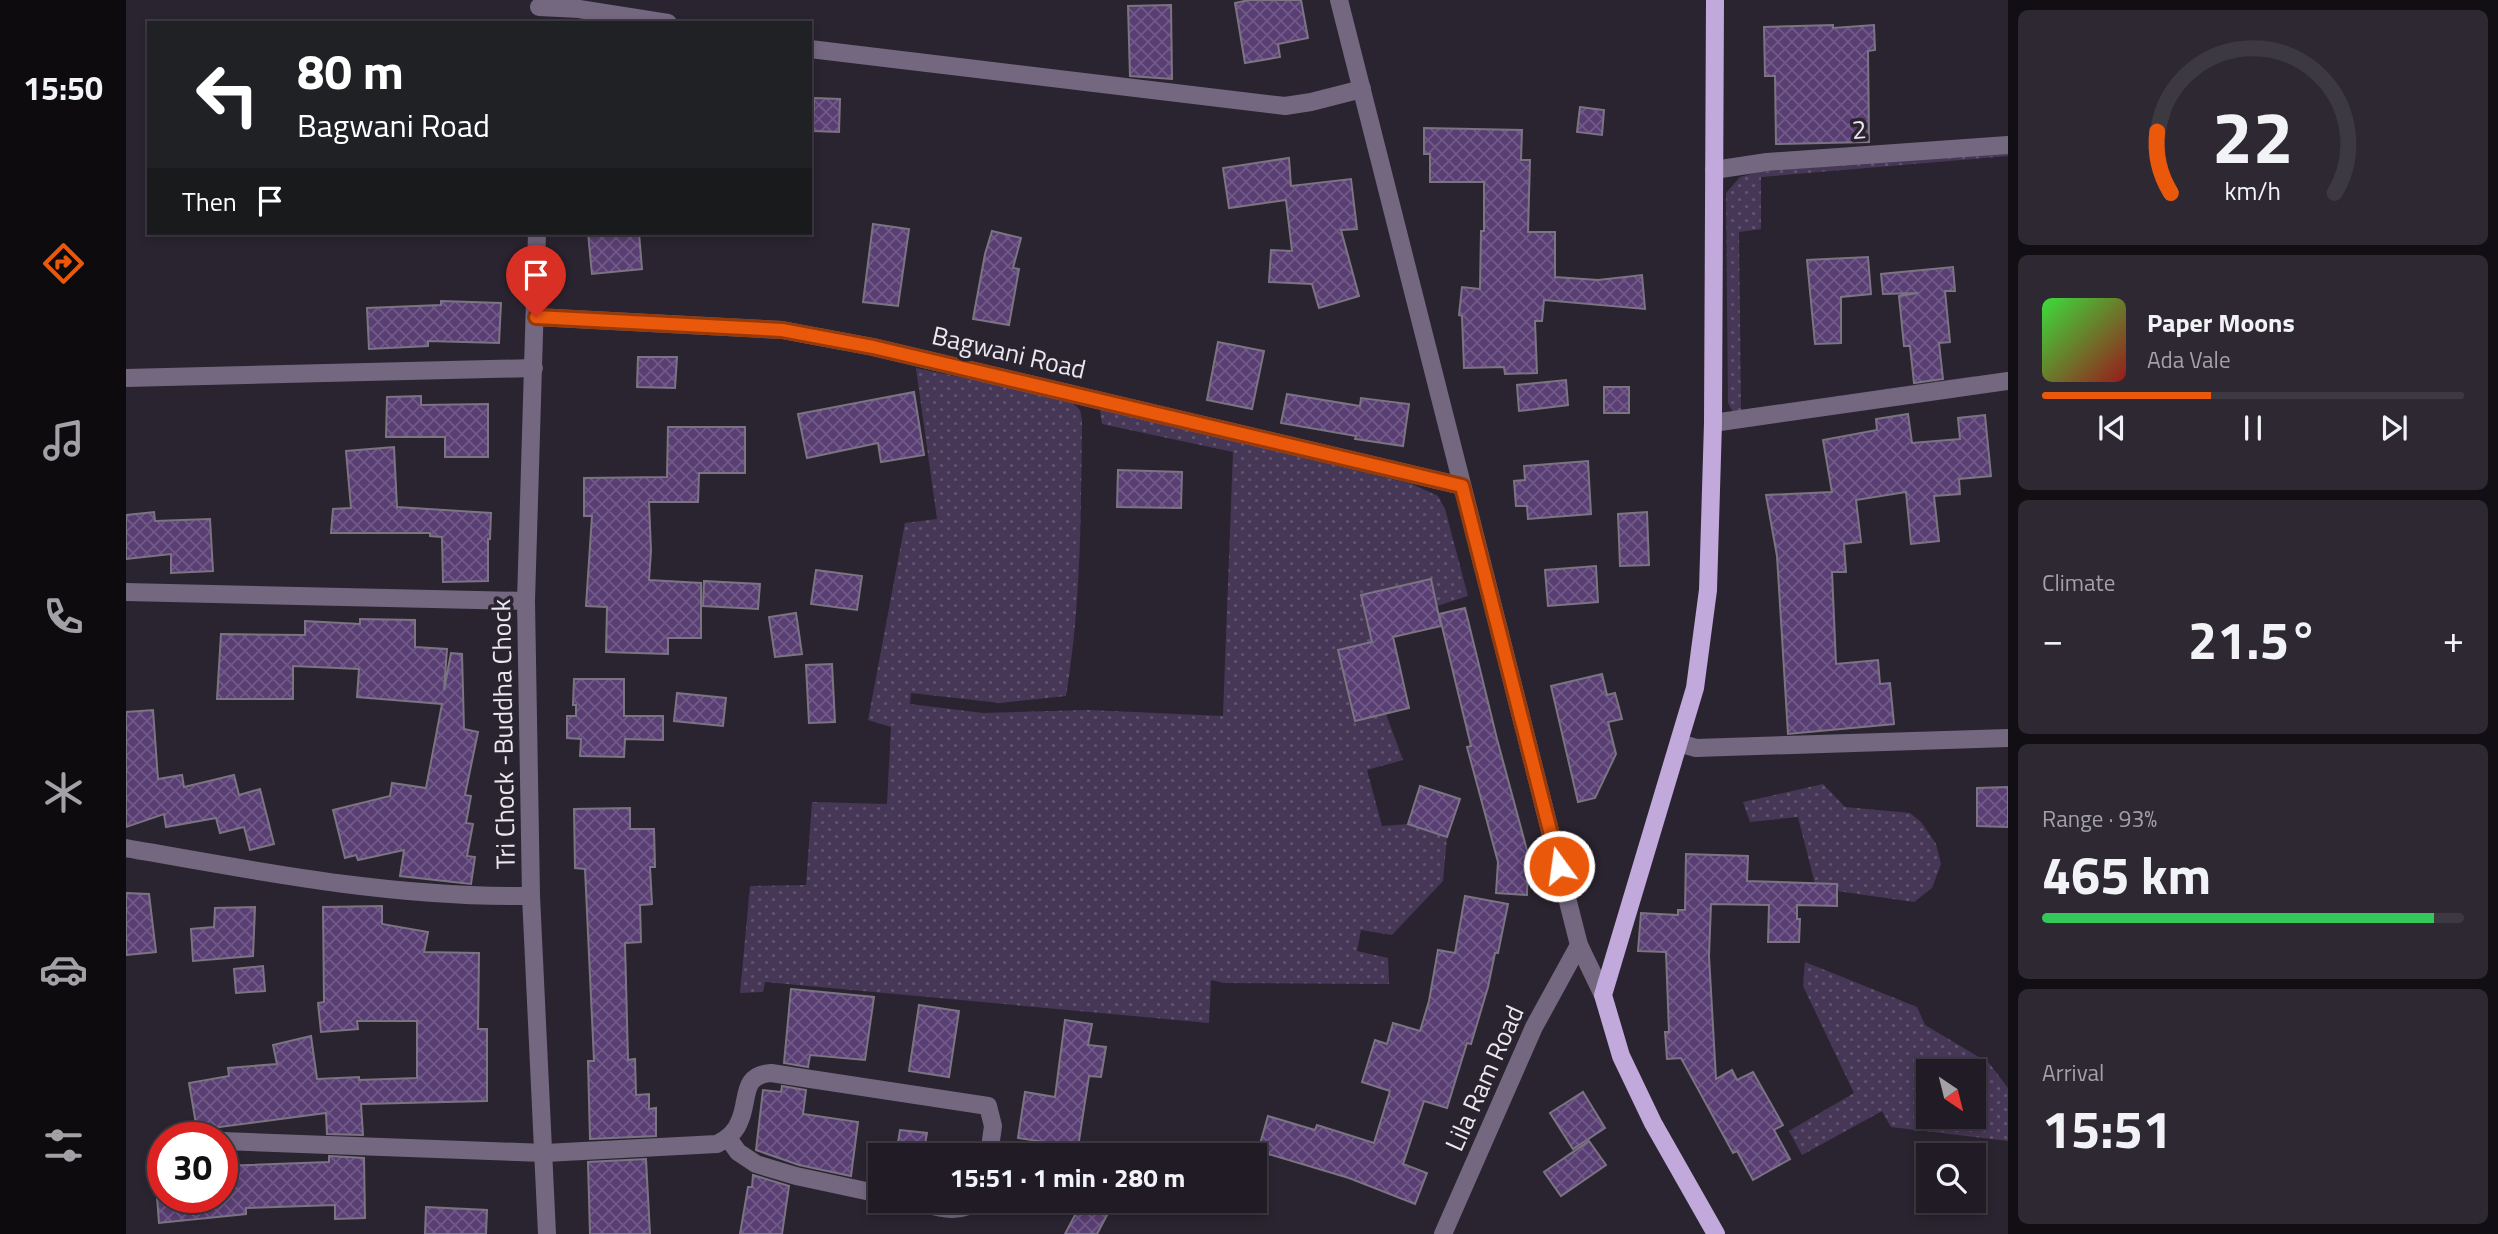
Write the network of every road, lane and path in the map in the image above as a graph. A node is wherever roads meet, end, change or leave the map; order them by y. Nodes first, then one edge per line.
1 (1339, 0) edge
2 (1715, 0) edge
3 (539, 10) edge
4 (655, 21) edge
5 (812, 49) edge
6 (1362, 89) junction
7 (2008, 145) edge
8 (1714, 170) junction
9 (537, 235) edge
10 (536, 317) junction
11 (534, 368) junction
12 (126, 378) edge
13 (2008, 381) edge
14 (1713, 423) junction
15 (1462, 486) junction
16 (126, 592) edge
17 (526, 601) junction
18 (2008, 738) edge
19 (1679, 743) junction
20 (126, 848) edge
21 (531, 896) junction
22 (1579, 945) junction
23 (1603, 995) junction
24 (728, 1138) junction
25 (238, 1142) edge
26 (991, 1143) edge
27 (545, 1153) junction
28 (868, 1191) edge
29 (547, 1234) edge
30 (1443, 1234) edge
31 (1716, 1234) edge

1 - 6 street
2 - 8 main road
3 - 4 street
5 - 6 street
6 - 15 street
7 - 8 street, 2
8 - 14 main road
9 - 10 street, Tri Chock -Buddha Chock
10 - 11 street, Tri Chock -Buddha Chock
10 - 15 street, Bagwani Road
11 - 12 street
11 - 17 street, Tri Chock -Buddha Chock
13 - 14 street
14 - 19 main road
15 - 22 street
16 - 17 street
17 - 21 street, Tri Chock -Buddha Chock
18 - 19 street
19 - 23 main road
20 - 21 street
21 - 27 street, Tri Chock -Buddha Chock
22 - 23 street
22 - 30 street, Lila Ram Road
23 - 31 main road
24 - 26 street
24 - 27 street
24 - 28 street
25 - 27 street
27 - 29 street, Tri Chock -Buddha Chock

